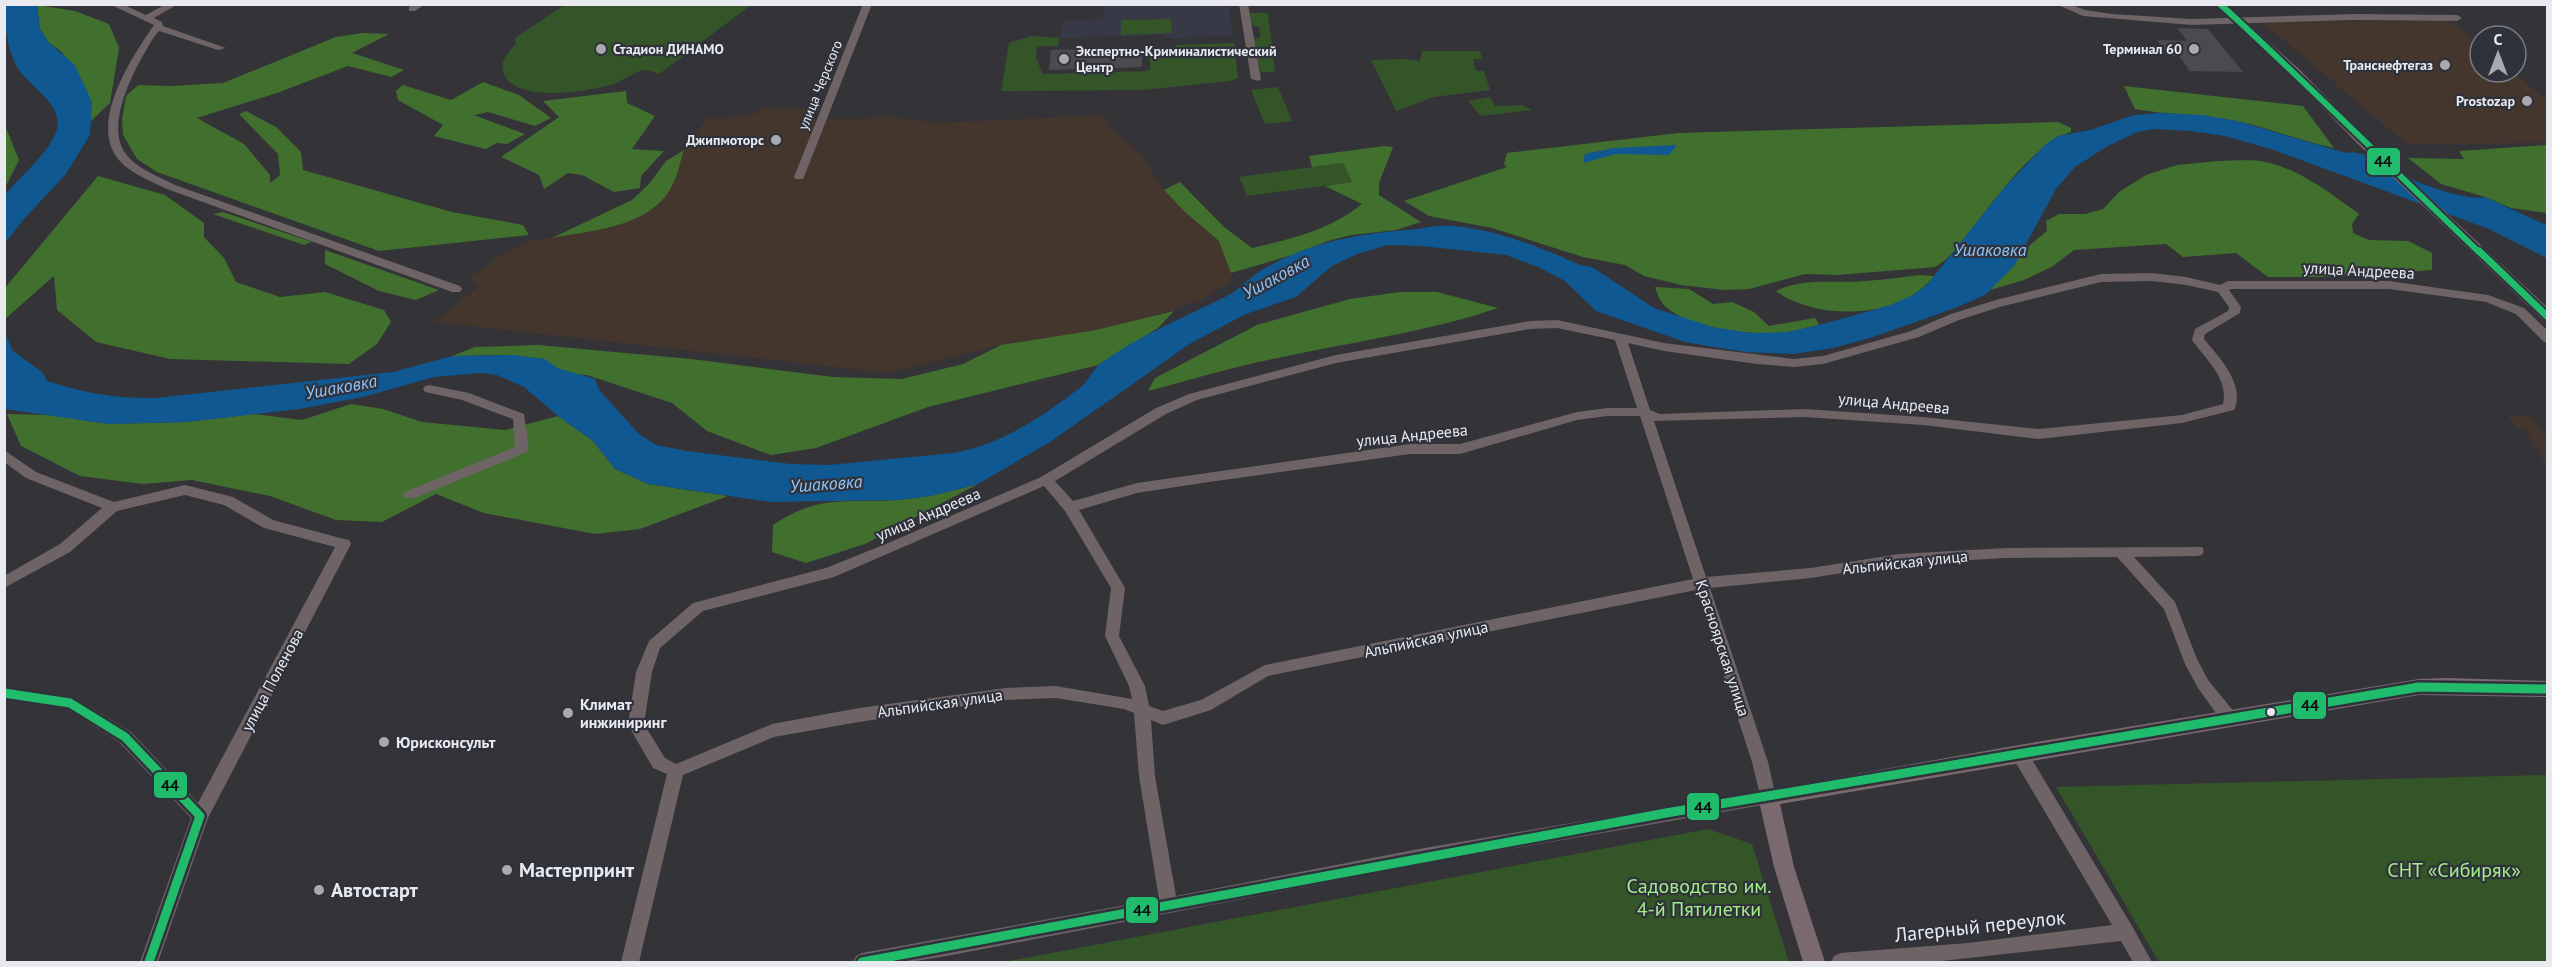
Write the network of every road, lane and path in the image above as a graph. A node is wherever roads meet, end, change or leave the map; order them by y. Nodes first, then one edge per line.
1 (113, 4) edge
2 (174, 4) edge
3 (868, 4) edge
4 (1243, 4) edge
5 (2060, 4) edge
6 (2221, 4) edge
7 (147, 18) junction
8 (2457, 18) dead end
9 (2239, 21) junction
10 (158, 27) junction
11 (221, 48) dead end
12 (1256, 79) dead end
13 (799, 177) dead end
14 (456, 289) dead end
15 (2222, 290) junction
16 (2547, 317) edge
17 (1620, 338) junction
18 (2547, 339) edge
19 (429, 389) dead end
20 (1644, 412) junction
21 (4, 454) edge
22 (1046, 480) junction
23 (410, 495) dead end
24 (114, 507) junction
25 (1070, 507) junction
26 (2197, 551) dead end
27 (2121, 552) junction
28 (4, 583) edge
29 (1701, 583) junction
30 (2547, 689) edge
31 (4, 693) edge
32 (1142, 711) junction
33 (2229, 718) junction
34 (2019, 753) junction
35 (676, 771) junction
36 (1768, 797) junction
37 (200, 816) junction
38 (1169, 904) junction
39 (2126, 932) junction
40 (149, 963) edge
41 (630, 963) edge
42 (862, 963) edge
43 (1814, 963) edge
44 (1840, 963) edge
45 (2144, 963) edge

1 - 7 street
2 - 7 street
3 - 13 street, улица Черского
4 - 12 street
5 - 9 street
6 - 9 main road
7 - 10 street
8 - 9 street
9 - 16 main road
10 - 11 street
10 - 14 street
15 - 17 street, улица Андреева
15 - 18 street, улица Андреева
15 - 20 street, улица Андреева
17 - 20 street, Красноярская улица
17 - 22 street, улица Андреева
19 - 23 street
20 - 25 street, улица Андреева
20 - 29 street, Красноярская улица
21 - 24 street
22 - 25 street
22 - 35 street, улица Андреева
24 - 28 street
24 - 37 street, улица Поленова
25 - 32 street
26 - 27 street, Альпийская улица
27 - 29 street, Альпийская улица
27 - 33 street
29 - 32 street, Альпийская улица
29 - 36 street, Красноярская улица
30 - 33 main road
31 - 37 street
32 - 35 street, Альпийская улица
32 - 38 street
33 - 34 main road
34 - 36 main road
34 - 39 street
35 - 41 street
36 - 38 street
36 - 43 main road, Красноярская улица
37 - 40 street, улица Поленова
38 - 42 street
39 - 44 street, Лагерный переулок
39 - 45 street

